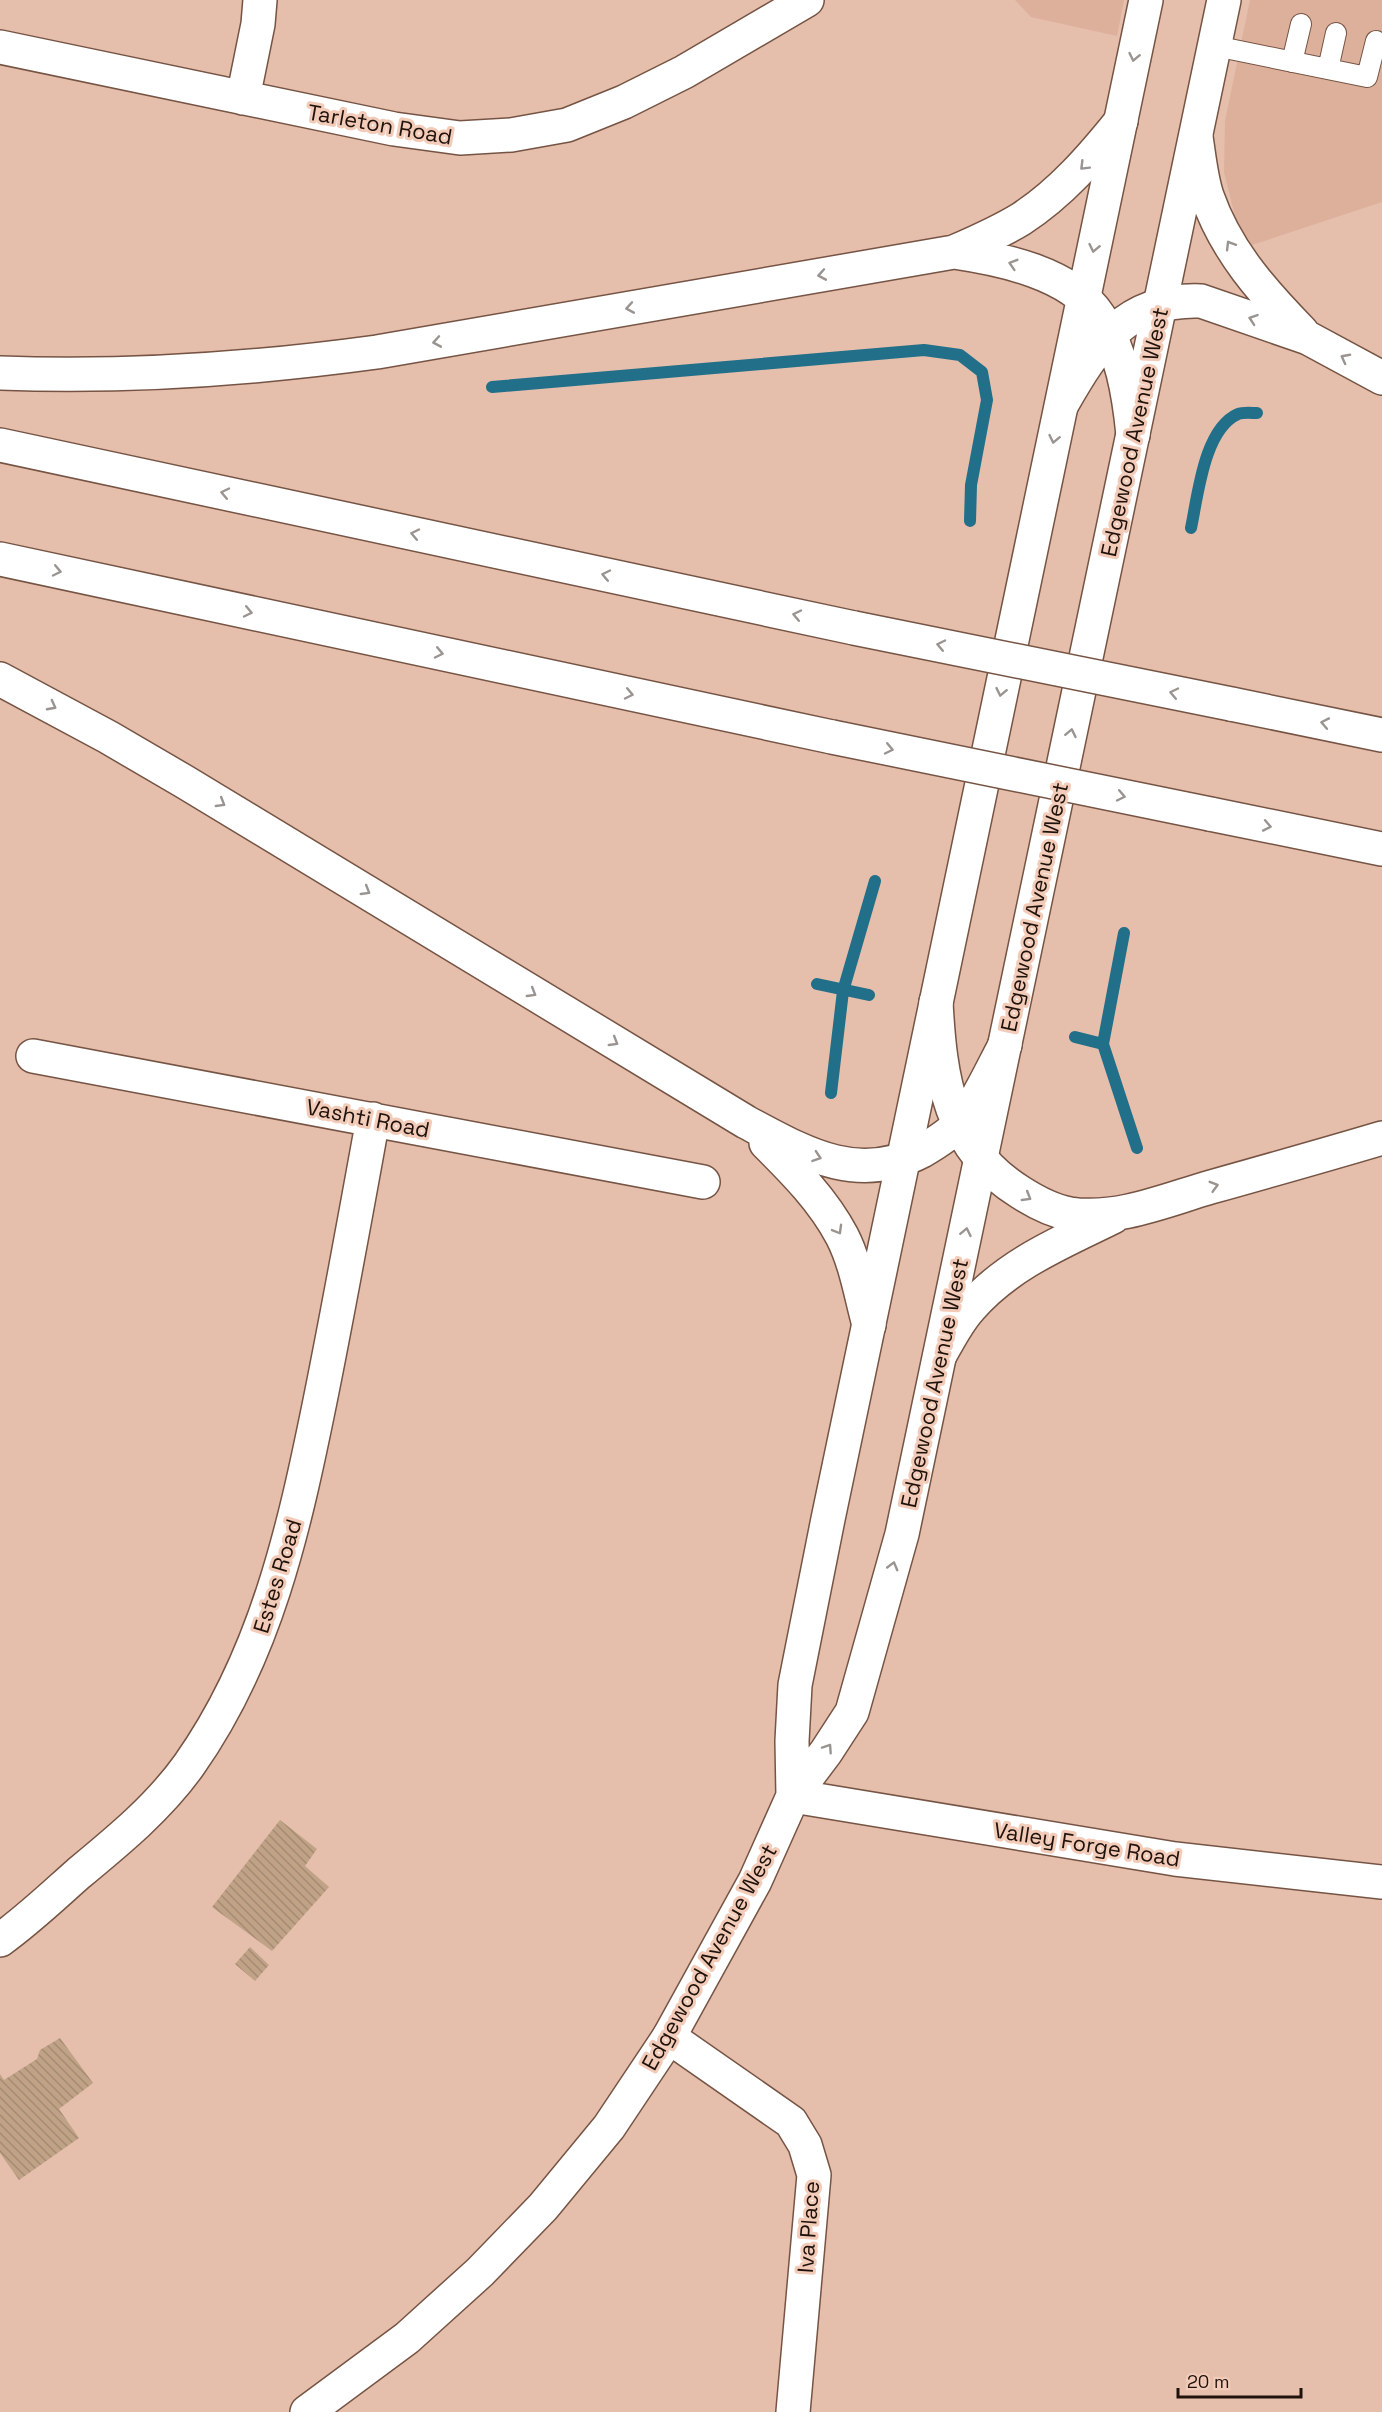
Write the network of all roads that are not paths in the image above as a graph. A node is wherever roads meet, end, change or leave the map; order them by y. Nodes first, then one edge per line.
1 (260, 0) edge
2 (807, 0) edge
3 (1146, 0) edge
4 (1224, 0) edge
5 (1301, 24) dead end
6 (1336, 33) dead end
7 (1376, 41) dead end
8 (1215, 46) junction
9 (0, 47) edge
10 (1292, 62) junction
11 (1328, 69) junction
12 (1375, 83) edge
13 (243, 98) junction
14 (1121, 121) junction
15 (1196, 137) junction
16 (954, 252) junction
17 (1083, 299) junction
18 (1161, 305) junction
19 (1108, 335) junction
20 (1308, 338) junction
21 (0, 373) edge
22 (1382, 378) edge
23 (1062, 404) junction
24 (1133, 435) junction
25 (0, 445) edge
26 (0, 559) edge
27 (0, 679) edge
28 (1382, 735) edge
29 (1382, 849) edge
30 (936, 1002) junction
31 (1005, 1045) junction
32 (33, 1056) dead end
33 (373, 1119) junction
34 (746, 1122) junction
35 (958, 1125) junction
36 (1382, 1138) edge
37 (981, 1158) junction
38 (903, 1161) junction
39 (703, 1182) dead end
40 (1119, 1214) junction
41 (869, 1325) junction
42 (940, 1354) junction
43 (794, 1796) junction
44 (1382, 1882) edge
45 (0, 1940) edge
46 (669, 2037) junction
47 (307, 2412) edge
48 (793, 2412) edge

1 - 13 main road
2 - 13 main road, Tarleton Road
3 -> 14 main road, Edgewood Avenue West
4 - 8 main road, Edgewood Avenue West
5 - 10 lane
6 - 11 lane
7 - 12 lane
8 - 10 lane
8 - 15 main road, Edgewood Avenue West
9 - 13 main road, Tarleton Road
10 - 11 lane
11 - 12 lane
14 -> 16 main road
14 -> 17 main road, Edgewood Avenue West
15 - 18 main road, Edgewood Avenue West
20 -> 15 main road
17 -> 16 main road
16 -> 21 main road
17 - 19 main road
17 - 23 main road, Edgewood Avenue West
18 - 19 main road
20 -> 18 main road
18 - 24 main road, Edgewood Avenue West
19 - 23 main road
19 - 24 main road
22 -> 20 main road
23 -> 30 main road, Edgewood Avenue West
31 -> 24 main road, Edgewood Avenue West
28 -> 25 main road, bridge
26 -> 29 main road, bridge
27 -> 34 main road
30 - 35 main road
30 - 38 main road, Edgewood Avenue West
31 - 35 main road
31 - 37 main road, Edgewood Avenue West
32 - 33 main road, Vashti Road
33 - 39 main road, Vashti Road
33 - 45 main road, Estes Road
34 -> 38 main road
34 -> 41 main road
35 - 37 main road
35 - 38 main road
40 -> 36 main road
37 -> 40 main road
42 -> 37 main road, Edgewood Avenue West
38 - 41 main road, Edgewood Avenue West
40 - 42 main road
41 - 43 main road, Edgewood Avenue West
43 -> 42 main road, Edgewood Avenue West
43 - 44 main road, Valley Forge Road
43 - 46 main road, Edgewood Avenue West
46 - 47 main road, Edgewood Avenue West
46 - 48 main road, Iva Place

